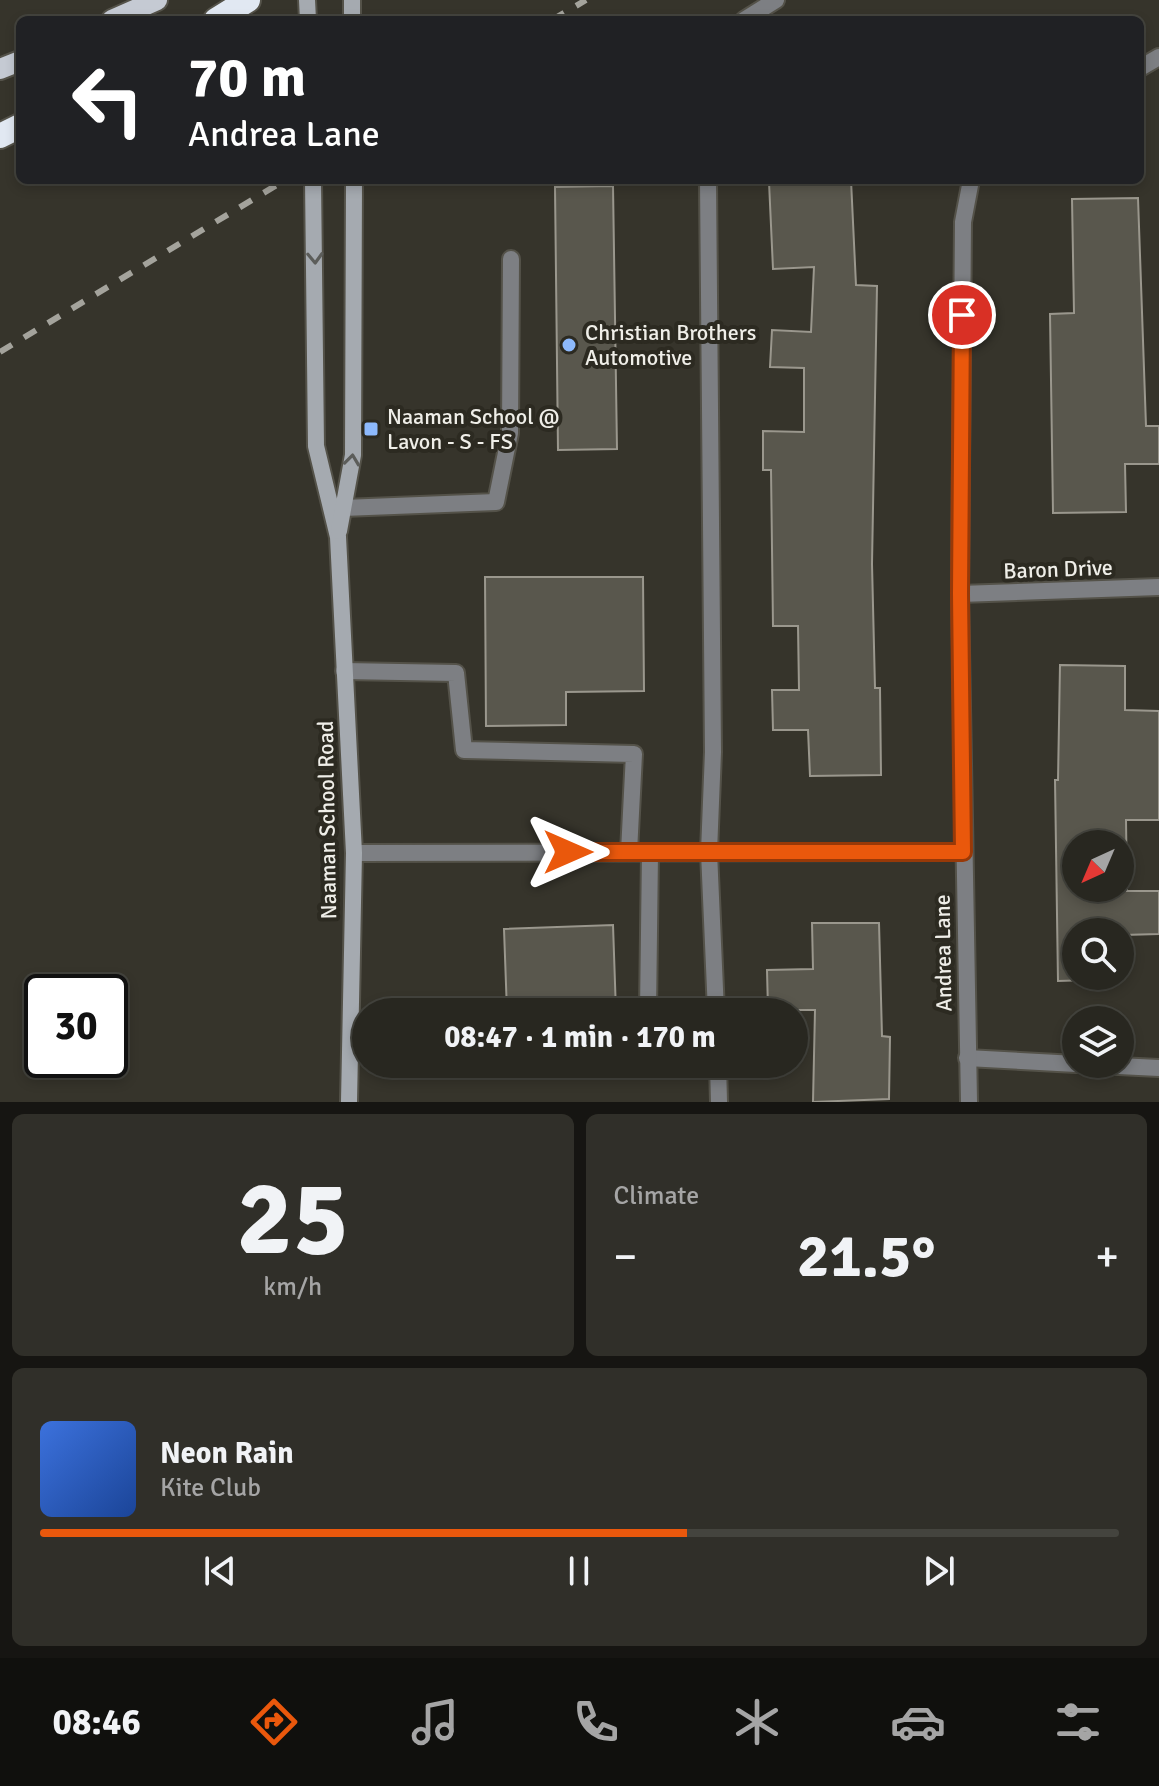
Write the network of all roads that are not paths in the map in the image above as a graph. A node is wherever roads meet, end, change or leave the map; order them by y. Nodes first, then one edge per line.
1 (157, 0) edge
2 (248, 0) edge
3 (776, 0) edge
4 (121, 16) edge
5 (222, 16) edge
6 (750, 16) edge
7 (313, 184) edge
8 (354, 184) edge
9 (708, 184) edge
10 (970, 184) edge
11 (511, 259) dead end
12 (343, 508) junction
13 (338, 537) junction
14 (1159, 587) edge
15 (960, 594) junction
16 (344, 671) junction
17 (629, 852) junction
18 (650, 852) junction
19 (709, 852) junction
20 (963, 852) junction
21 (354, 853) junction
22 (357, 998) edge
23 (648, 998) edge
24 (715, 998) edge
25 (967, 1058) junction
26 (1062, 1063) edge
27 (1134, 1067) edge
28 (1159, 1068) edge
29 (353, 1078) edge
30 (718, 1078) edge
31 (349, 1102) edge
32 (719, 1102) edge
33 (969, 1102) edge

1 - 4 main road
2 - 5 highway
3 - 6 street
7 -> 13 main road, Naaman School Road
12 -> 8 main road, Naaman School Road
9 - 19 street
10 - 15 street, Andrea Lane
11 - 12 street
12 - 13 main road, Naaman School Road
13 - 16 main road, Naaman School Road
14 - 15 street, Baron Drive
15 - 20 street, Andrea Lane
16 - 17 street
16 - 21 main road, Naaman School Road
17 - 18 street
17 - 21 street
18 - 19 street
18 - 23 street
19 - 20 street
19 - 24 street
20 - 25 street, Andrea Lane
21 - 22 main road, Naaman School Road
25 - 26 street
25 - 33 street, Andrea Lane
27 - 28 street
29 - 31 main road, Naaman School Road
30 - 32 street

